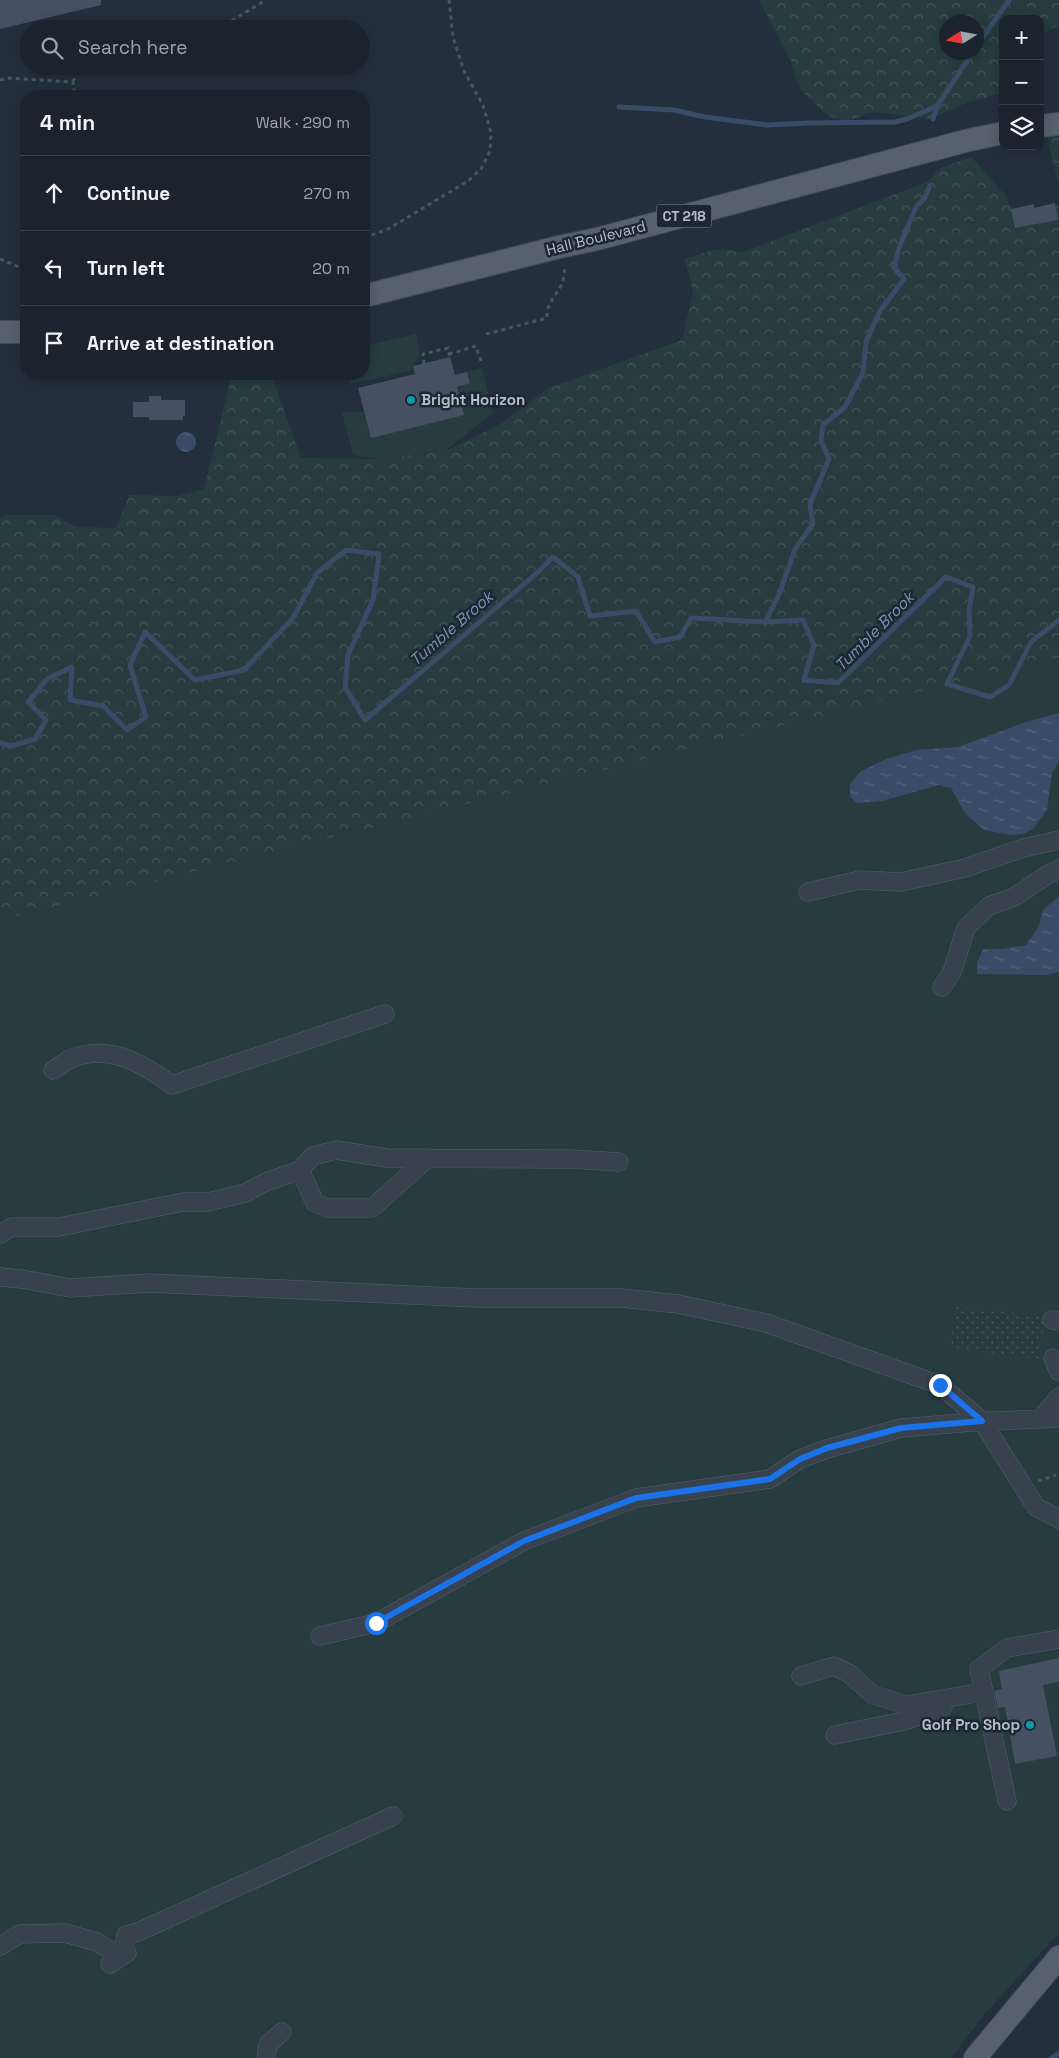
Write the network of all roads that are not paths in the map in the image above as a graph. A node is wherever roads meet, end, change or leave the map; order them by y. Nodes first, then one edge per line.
1 (1059, 124) edge
2 (1044, 126) edge
3 (999, 134) edge
4 (370, 294) edge
5 (0, 332) edge
6 (20, 332) edge
7 (1059, 840) edge
8 (1059, 869) edge
9 (808, 892) dead end
10 (942, 987) dead end
11 (385, 1014) dead end
12 (53, 1070) dead end
13 (428, 1158) junction
14 (619, 1162) dead end
15 (300, 1170) junction
16 (0, 1234) edge
17 (0, 1277) edge
18 (1059, 1397) edge
19 (1059, 1418) edge
20 (1040, 1419) junction
21 (982, 1421) junction
22 (1059, 1519) edge
23 (320, 1636) dead end
24 (1059, 1639) edge
25 (801, 1676) dead end
26 (983, 1692) junction
27 (835, 1735) dead end
28 (1007, 1801) dead end
29 (393, 1816) dead end
30 (0, 1946) edge
31 (1059, 1957) edge
32 (282, 2032) dead end
33 (266, 2058) edge
34 (975, 2058) edge

1 - 2 main road
3 - 4 main road, Hall Boulevard / CT 218
5 - 6 main road
7 - 9 lane
8 - 10 lane
11 - 12 lane
13 - 14 lane
13 - 15 lane
13 - 15 lane
15 - 16 lane
17 - 21 lane
18 - 20 lane
19 - 20 lane
20 - 21 lane
21 - 22 lane
21 - 23 lane
24 - 26 lane
25 - 26 lane
26 - 27 lane
26 - 28 lane
29 - 30 lane
31 - 34 main road
32 - 33 lane

